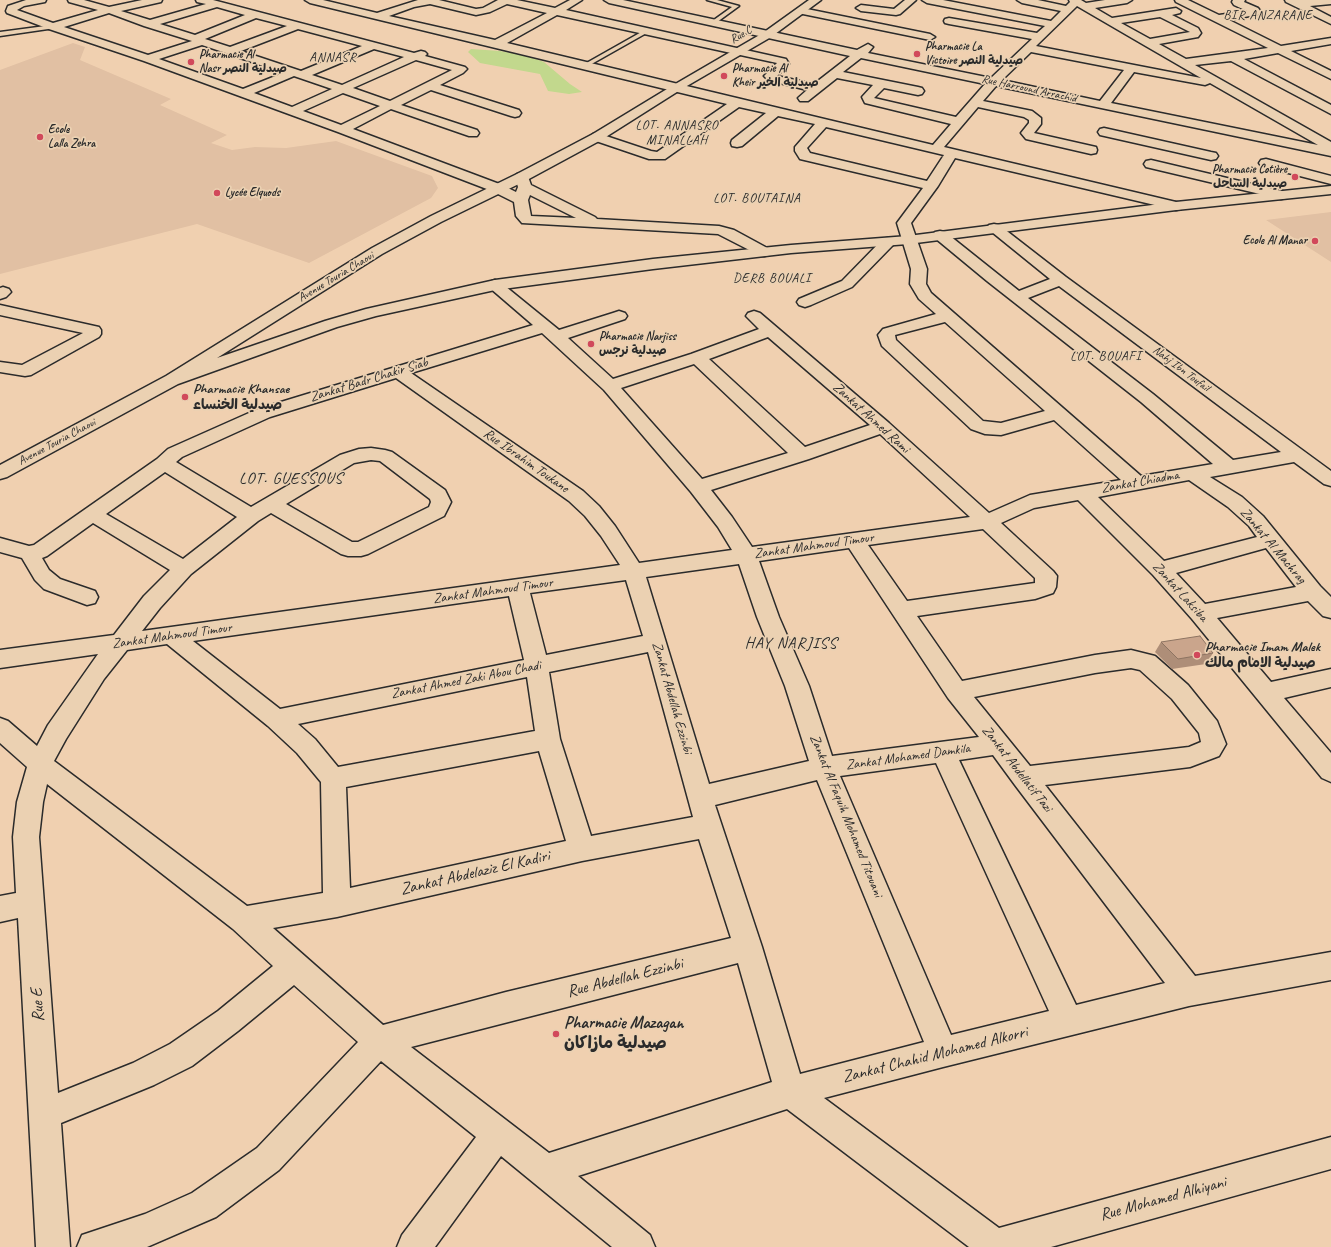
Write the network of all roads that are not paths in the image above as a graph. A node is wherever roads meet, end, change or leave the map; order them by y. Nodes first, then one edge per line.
1 (41, 0) edge
2 (73, 0) edge
3 (157, 0) edge
4 (201, 0) edge
5 (310, 0) edge
6 (432, 0) edge
7 (577, 0) edge
8 (609, 0) edge
9 (710, 0) edge
10 (816, 0) edge
11 (911, 0) edge
12 (927, 0) edge
13 (982, 0) edge
14 (1022, 0) edge
15 (1127, 0) edge
16 (1180, 0) edge
17 (1240, 0) edge
18 (1331, 1) edge
19 (260, 2) dead end
20 (630, 2) edge
21 (1294, 2) edge
22 (218, 4) junction
23 (1076, 4) edge
24 (370, 6) dead end
25 (12, 8) junction
26 (967, 8) junction
27 (1196, 8) junction
28 (109, 10) junction
29 (241, 10) junction
30 (358, 11) junction
31 (802, 11) junction
32 (555, 12) junction
33 (1161, 13) junction
34 (257, 14) junction
35 (0, 15) edge
36 (378, 16) junction
37 (1217, 18) junction
38 (845, 19) junction
39 (1331, 20) edge
40 (948, 21) junction
41 (1111, 21) junction
42 (406, 23) junction
43 (713, 23) junction
44 (148, 24) junction
45 (1052, 24) junction
46 (299, 25) junction
47 (53, 27) junction
48 (393, 30) dead end
49 (647, 31) junction
50 (0, 34) edge
51 (825, 34) dead end
52 (768, 35) junction
53 (460, 36) junction
54 (930, 36) junction
55 (1040, 37) junction
56 (198, 40) junction
57 (1331, 40) edge
58 (373, 41) junction
59 (1148, 43) junction
60 (441, 44) dead end
61 (497, 44) junction
62 (814, 44) junction
63 (871, 44) dead end
64 (919, 45) dead end
65 (1029, 48) junction
66 (1278, 49) junction
67 (428, 50) dead end
68 (740, 51) junction
69 (230, 52) junction
70 (908, 53) dead end
71 (859, 54) junction
72 (416, 56) junction
73 (1233, 57) junction
74 (148, 59) junction
75 (897, 61) junction
76 (1184, 63) junction
77 (586, 65) junction
78 (1131, 68) junction
79 (298, 74) junction
80 (836, 74) junction
81 (1331, 76) edge
82 (994, 81) junction
83 (881, 84) junction
84 (1220, 85) junction
85 (430, 86) junction
86 (676, 88) junction
87 (816, 88) junction
88 (342, 89) junction
89 (918, 91) dead end
90 (244, 93) junction
91 (738, 102) junction
92 (976, 103) junction
93 (391, 105) junction
94 (1103, 105) junction
95 (1121, 108) junction
96 (292, 111) junction
97 (781, 112) junction
98 (515, 113) dead end
99 (1329, 116) edge
100 (1310, 120) dead end
101 (824, 122) junction
102 (960, 122) junction
103 (1289, 122) junction
104 (342, 129) junction
105 (1223, 129) junction
106 (1104, 132) junction
107 (473, 133) dead end
108 (597, 137) junction
109 (737, 143) dead end
110 (1331, 147) edge
111 (936, 149) junction
112 (1090, 150) junction
113 (952, 152) junction
114 (1331, 152) edge
115 (1211, 156) junction
116 (1266, 163) dead end
117 (1151, 164) dead end
118 (1197, 175) junction
119 (1064, 180) junction
120 (1331, 180) edge
121 (931, 186) junction
122 (497, 188) junction
123 (523, 188) junction
124 (1331, 190) edge
125 (1281, 195) junction
126 (1176, 206) junction
127 (598, 224) junction
128 (994, 228) junction
129 (940, 235) junction
130 (908, 240) junction
131 (888, 242) junction
132 (764, 252) junction
133 (1061, 280) junction
134 (495, 285) junction
135 (1018, 297) junction
136 (805, 302) dead end
137 (0, 310) edge
138 (619, 316) dead end
139 (754, 316) dead end
140 (948, 316) junction
141 (771, 330) junction
142 (550, 331) junction
143 (697, 358) junction
144 (0, 367) edge
145 (398, 372) junction
146 (172, 380) junction
147 (610, 386) junction
148 (1058, 413) junction
149 (883, 427) junction
150 (802, 455) junction
151 (1298, 455) junction
152 (164, 463) junction
153 (1228, 466) junction
154 (0, 473) edge
155 (1191, 473) junction
156 (1331, 480) edge
157 (1137, 483) junction
158 (698, 487) junction
159 (1083, 493) junction
160 (270, 504) junction
161 (92, 514) junction
162 (251, 516) junction
163 (986, 522) junction
164 (854, 540) junction
165 (1271, 540) junction
166 (0, 545) edge
167 (34, 552) junction
168 (746, 556) junction
169 (184, 569) junction
170 (1160, 570) junction
171 (634, 571) junction
172 (518, 588) junction
173 (1312, 592) junction
174 (87, 597) dead end
175 (902, 610) junction
176 (1331, 610) edge
177 (1200, 613) junction
178 (172, 636) junction
179 (656, 642) junction
180 (119, 643) junction
181 (0, 659) edge
182 (537, 666) junction
183 (1331, 678) edge
184 (956, 691) junction
185 (1265, 693) junction
186 (276, 719) junction
187 (0, 728) edge
188 (548, 739) junction
189 (999, 744) junction
190 (944, 753) junction
191 (40, 764) junction
192 (824, 768) junction
193 (1331, 771) edge
194 (1024, 777) junction
195 (334, 779) junction
196 (700, 797) junction
197 (708, 826) junction
198 (582, 849) junction
199 (30, 902) junction
200 (337, 904) junction
201 (0, 909) edge
202 (243, 920) junction
203 (748, 947) junction
204 (295, 966) junction
205 (1331, 966) edge
206 (1189, 992) junction
207 (1069, 1022) junction
208 (379, 1041) junction
209 (943, 1052) junction
210 (790, 1092) junction
211 (45, 1114) junction
212 (498, 1134) junction
213 (1331, 1153) edge
214 (545, 1170) junction
215 (996, 1246) edge
216 (53, 1247) edge
217 (94, 1247) edge
218 (414, 1247) edge
219 (638, 1247) edge

1 - 25 street
2 - 28 street
3 - 28 street
4 - 22 street
5 - 30 street
6 - 32 street
6 - 36 street
7 - 32 street
8 - 20 street, Rue Harround Arrachid
9 - 43 lane
10 - 31 street, Rue C
11 - 38 street
12 - 26 street
13 - 26 street
14 - 23 street
15 - 23 street
16 - 27 street
17 - 37 street
18 - 21 street
19 - 29 street
20 - 43 street, Rue Harround Arrachid
21 - 39 street
22 - 29 street
22 - 44 street
23 - 41 street
23 - 45 street
24 - 30 street
25 - 35 street
25 - 47 street
26 - 40 street
26 - 45 street
27 - 33 street
27 - 37 street
28 - 44 street
28 - 47 street
29 - 34 street
30 - 36 street
31 - 38 street
31 - 52 street, Rue C
32 - 49 street
32 - 61 street
33 - 41 street
33 - 59 street
34 - 46 street
34 - 56 street
36 - 42 street
37 - 66 street
38 - 54 street
40 - 54 street
40 - 55 street
41 - 59 street
42 - 48 street
42 - 53 street
43 - 52 street, Rue Harround Arrachid
44 - 56 street
45 - 55 street
46 - 58 street
46 - 69 street
47 - 50 lane
47 - 74 street
49 - 68 street
49 - 77 lane
51 - 62 street
52 - 62 street, Rue Harround Arrachid
52 - 68 street, Rue C
53 - 60 street
53 - 61 street
54 - 64 street
55 - 65 street
56 - 69 street
56 - 74 street
57 - 66 street
58 - 72 street
58 - 79 street
59 - 76 street
61 - 77 street
62 - 71 street, Rue Harround Arrachid
63 - 71 street
65 - 78 street
65 - 82 street
66 - 73 street
66 - 81 street
67 - 72 street
68 - 86 street, Rue C
68 - 87 street
69 - 79 street
70 - 75 street
71 - 75 street, Rue Harround Arrachid
71 - 80 street
72 - 85 street
72 - 88 street
73 - 76 street
73 - 99 street
74 - 90 street
75 - 82 street, Rue Harround Arrachid
76 - 84 street
77 - 86 street
78 - 84 street
78 - 94 street
79 - 88 street
79 - 90 street
80 - 83 street
80 - 87 street
82 - 92 street
82 - 94 street, Rue Harround Arrachid
83 - 89 street
83 - 102 street
84 - 103 street
85 - 93 street
85 - 98 street
86 - 91 street
86 - 108 street, Avenue Touria Chaoui
87 - 97 street
88 - 93 street
88 - 96 street
90 - 96 street
91 - 97 street
91 - 108 street
92 - 102 street
92 - 112 street
93 - 104 street
93 - 107 street
94 - 95 street, Rue Harround Arrachid
95 - 105 street, Rue Harround Arrachid
95 - 106 street
96 - 104 street
97 - 101 street
97 - 109 street
100 - 103 street
101 - 111 street
101 - 121 street
102 - 111 street
103 - 110 street
104 - 122 street
105 - 114 street, Rue Harround Arrachid
105 - 115 street
106 - 112 street
106 - 115 street
108 - 123 street, Avenue Touria Chaoui
111 - 113 street
112 - 119 street
113 - 119 street
113 - 121 street
115 - 118 street
116 - 120 street
117 - 118 street
118 - 125 street
119 - 126 street
121 - 130 street
122 - 123 street, Avenue Touria Chaoui
122 - 123 street
122 - 146 street, Avenue Touria Chaoui
123 - 127 street
123 - 127 street
124 - 125 street
125 - 126 street
126 - 128 street
127 - 132 street
128 - 129 street
128 - 133 street, Nahj Ibn Toufail
129 - 130 street
129 - 135 street
130 - 131 street
130 - 140 street
131 - 132 street
131 - 136 street
132 - 134 street
133 - 135 street
133 - 151 street, Nahj Ibn Toufail
134 - 142 street, Zankat Al Faquih Mohamed Titouani
134 - 146 street
135 - 153 street
137 - 144 street
138 - 142 street, Zankat Badr Chakir Siab
139 - 141 street, Zankat Ahmed Rami
140 - 148 street
140 - 148 street
141 - 143 street
141 - 149 street, Zankat Ahmed Rami
142 - 145 street, Zankat Badr Chakir Siab
142 - 147 street, Zankat Al Faquih Mohamed Titouani
143 - 147 street
143 - 150 street
145 - 152 street, Zankat Badr Chakir Siab
145 - 171 street, Rue Ibrahim Toukane
146 - 154 street, Avenue Touria Chaoui
147 - 158 street, Zankat Al Faquih Mohamed Titouani
148 - 157 street
149 - 150 street
149 - 163 street, Zankat Ahmed Rami
150 - 158 street
151 - 153 street, Zankat Chiadma
151 - 156 street, Nahj Ibn Toufail
152 - 161 street, Zankat Badr Chakir Siab
152 - 162 street
153 - 155 street, Zankat Chiadma
155 - 157 street, Zankat Chiadma
155 - 165 street, Zankat Al Machrag
157 - 159 street, Zankat Chiadma
158 - 168 street, Zankat Al Faquih Mohamed Titouani
159 - 163 street, Zankat Chiadma
159 - 170 street, Zankat Laksiba
160 - 160 street, Rue E
160 - 162 street, Rue E
161 - 167 street, Zankat Badr Chakir Siab
161 - 169 street
162 - 169 street, Rue E
163 - 164 street, Zankat Mahmoud Timour
163 - 175 street, Zankat Ahmed Rami
164 - 168 street, Zankat Mahmoud Timour
164 - 175 street, Zankat Abdellatif Tazi
165 - 170 street
165 - 173 street, Zankat Al Machrag
166 - 167 street
167 - 174 street
168 - 171 street, Zankat Mahmoud Timour
168 - 192 street, Zankat Al Faquih Mohamed Titouani
169 - 180 street, Rue E
170 - 177 street, Zankat Laksiba
171 - 172 street, Zankat Mahmoud Timour
171 - 179 street, Zankat Abdellah Ezzinbi
172 - 178 street, Zankat Mahmoud Timour
172 - 182 street
173 - 176 street, Zankat Al Machrag
173 - 177 street
175 - 184 street, Zankat Abdellatif Tazi
177 - 185 street, Zankat Laksiba
178 - 180 street, Zankat Mahmoud Timour
178 - 186 street
179 - 182 street, Zankat Ahmed Zaki Abou Chadi
179 - 196 street, Zankat Abdellah Ezzinbi
180 - 181 street, Zankat Mahmoud Timour
180 - 191 street, Rue E
182 - 186 street, Zankat Ahmed Zaki Abou Chadi
182 - 188 street
183 - 185 street
184 - 189 street, Zankat Abdellatif Tazi
184 - 194 street
185 - 193 street, Zankat Laksiba
186 - 195 street
187 - 191 street
188 - 195 street
188 - 198 street
189 - 190 street, Zankat Mohamed Damkila
189 - 194 street, Zankat Abdellatif Tazi
190 - 192 street, Zankat Mohamed Damkila
190 - 207 street
191 - 199 street, Rue E
191 - 202 street
192 - 196 street, Zankat Mohamed Damkila
192 - 209 street, Zankat Al Faquih Mohamed Titouani
194 - 206 street, Zankat Abdellatif Tazi
195 - 200 street
196 - 197 street, Zankat Abdellah Ezzinbi
197 - 198 street, Zankat Abdelaziz El Kadiri
197 - 203 street
198 - 200 street, Zankat Abdelaziz El Kadiri
199 - 201 street
199 - 211 street, Rue E
200 - 202 street, Zankat Abdelaziz El Kadiri
202 - 204 street
203 - 208 street, Rue Abdellah Ezzinbi
203 - 210 street
204 - 208 street
204 - 211 street
205 - 206 street, Zankat Chahid Mohamed Alkorri
206 - 207 street, Zankat Chahid Mohamed Alkorri
207 - 209 street, Zankat Chahid Mohamed Alkorri
208 - 212 street
208 - 217 street
209 - 210 street, Zankat Chahid Mohamed Alkorri
210 - 214 street, Zankat Chahid Mohamed Alkorri
210 - 215 street
211 - 216 street, Rue E
212 - 214 street
212 - 218 street
213 - 215 street, Rue Mohamed Alhiyani
214 - 219 street

